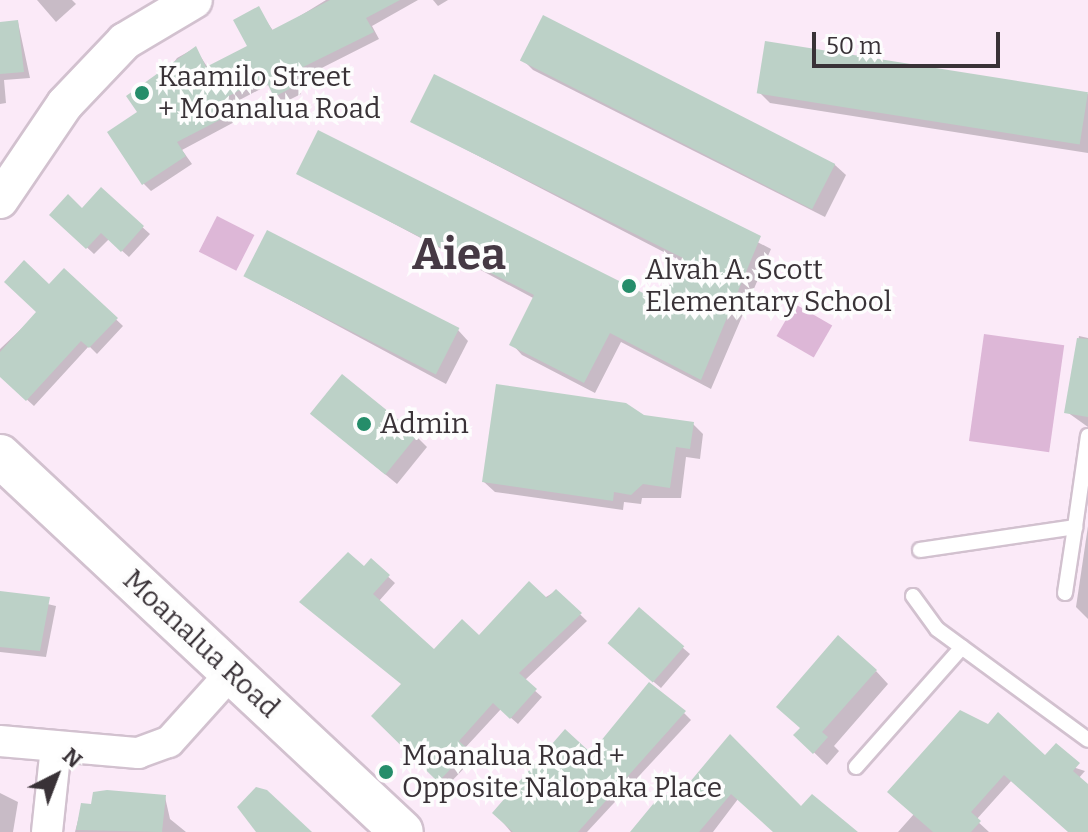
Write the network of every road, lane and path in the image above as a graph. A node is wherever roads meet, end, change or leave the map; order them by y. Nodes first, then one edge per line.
1 (194, 0) edge
2 (3, 186) edge
3 (1088, 436) edge
4 (0, 456) edge
5 (1075, 527) junction
6 (920, 550) dead end
7 (1065, 593) dead end
8 (913, 596) dead end
9 (962, 647) junction
10 (232, 672) junction
11 (1088, 740) edge
12 (0, 741) edge
13 (56, 746) junction
14 (856, 767) dead end
15 (47, 832) edge
16 (402, 832) edge

1 - 2 street
3 - 5 lane
4 - 10 main road, Moanalua Road
5 - 6 lane
5 - 7 lane
8 - 9 lane
9 - 11 lane
9 - 14 lane
10 - 13 street
10 - 16 main road, Moanalua Road
12 - 13 street
13 - 15 street

